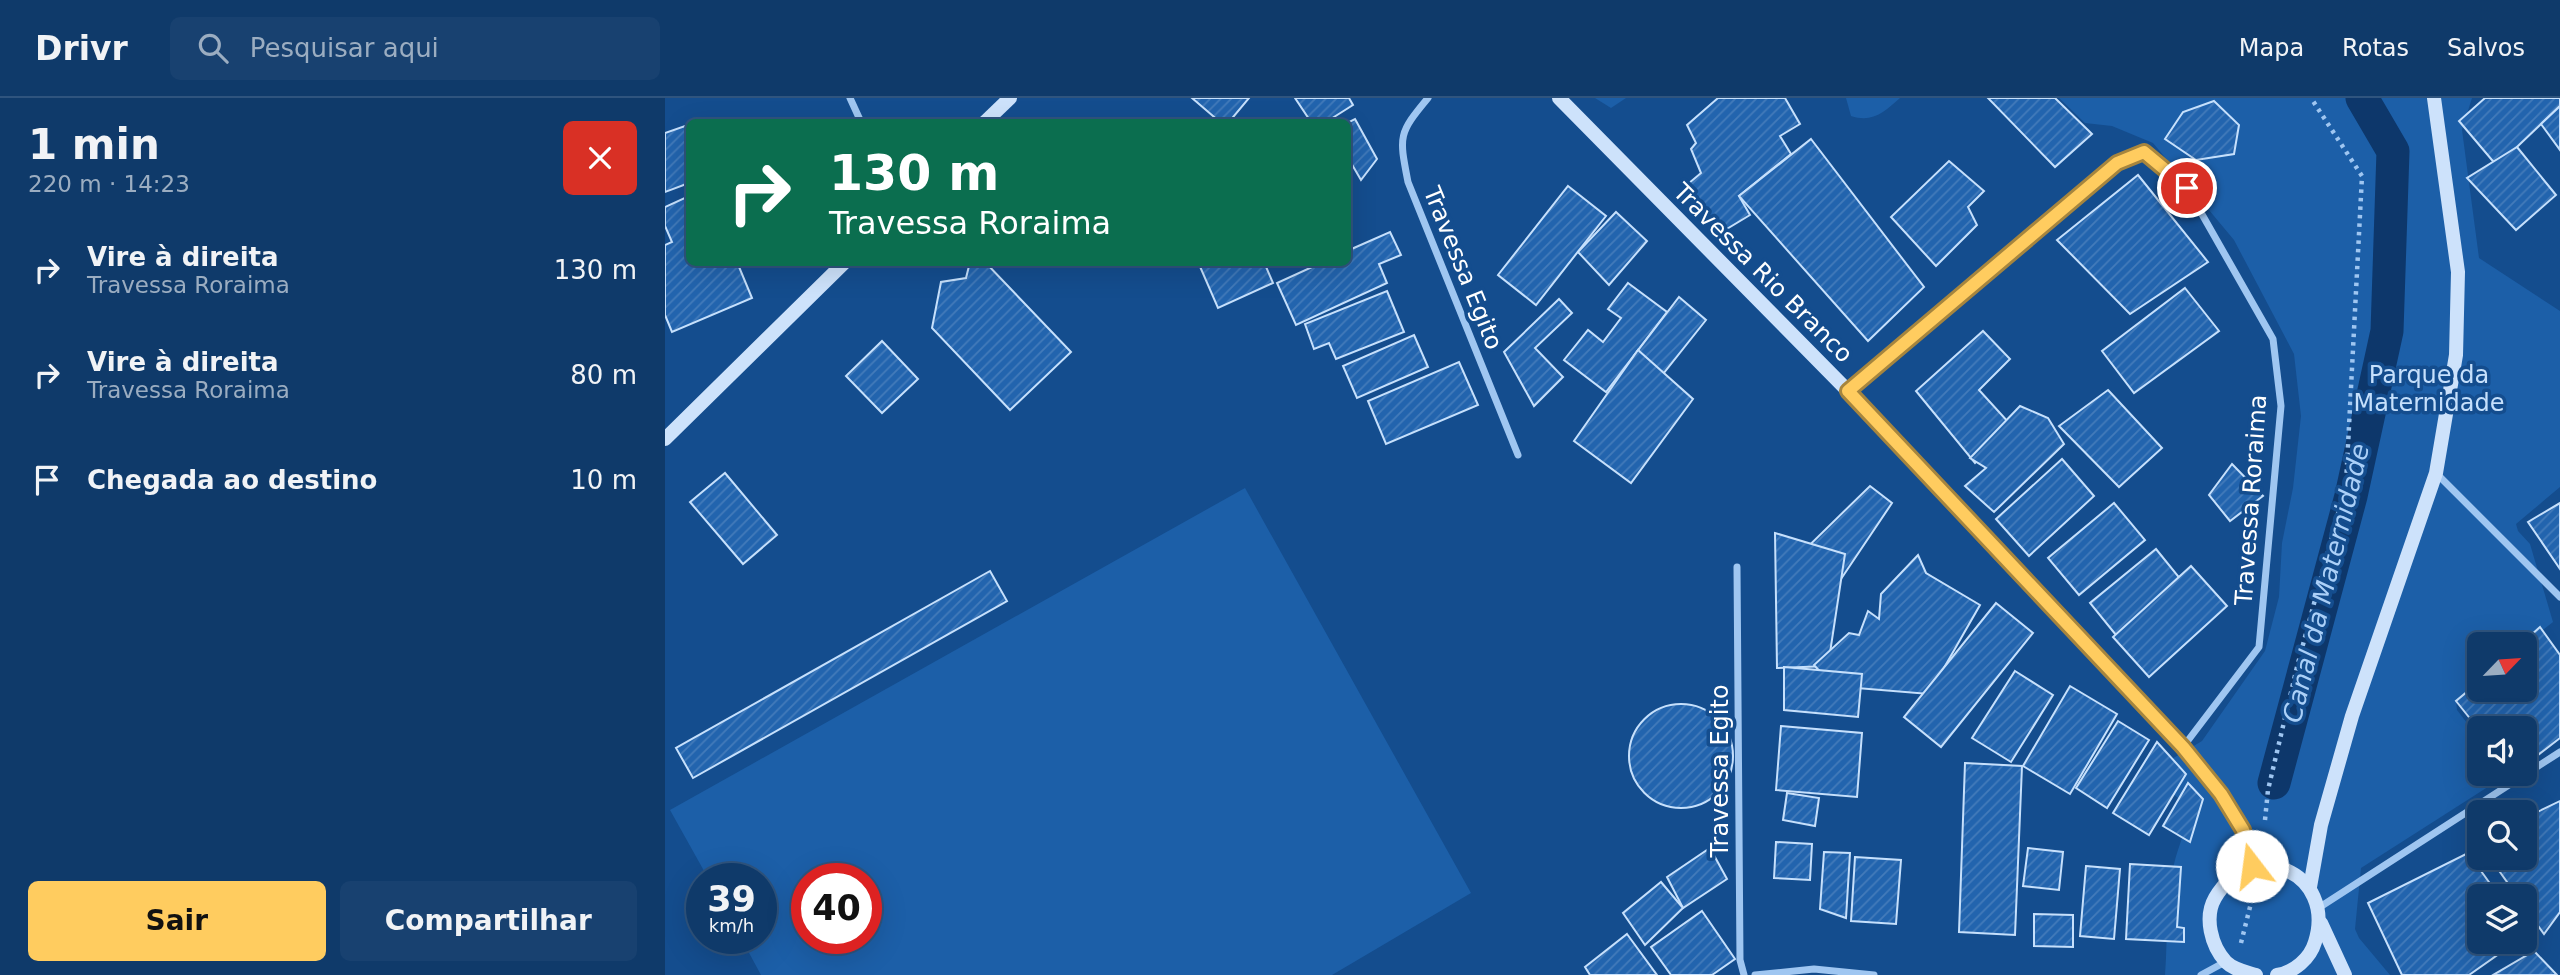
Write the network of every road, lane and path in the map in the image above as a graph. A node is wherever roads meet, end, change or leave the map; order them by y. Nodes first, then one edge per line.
1 (850, 98) edge
2 (1010, 98) edge
3 (1429, 98) edge
4 (1559, 98) edge
5 (2311, 98) edge
6 (2438, 102) edge
7 (859, 119) edge
8 (988, 119) edge
9 (841, 266) edge
10 (1848, 391) junction
11 (665, 439) edge
12 (1518, 455) dead end
13 (2436, 473) junction
14 (1737, 567) dead end
15 (2560, 597) edge
16 (2183, 747) junction
17 (2560, 752) edge
18 (2256, 866) junction
19 (2310, 887) junction
20 (2320, 907) junction
21 (2321, 923) junction
22 (2231, 965) junction
23 (2289, 974) edge
24 (1744, 975) edge
25 (1755, 975) edge
26 (1874, 975) edge
27 (2201, 975) edge
28 (2256, 975) edge
29 (2345, 975) edge

1 - 7 street
2 - 8 street
3 - 12 street, Travessa Egito
4 - 10 street, Travessa Rio Branco
5 - 18 path
6 - 13 street
9 - 11 street
10 - 16 street, Travessa Rio Branco
10 - 16 street, Travessa Roraima
13 - 15 street
13 - 19 street
14 - 24 street, Travessa Egito
16 - 18 street, Travessa Rio Branco
17 - 20 street
18 - 19 street
18 - 22 path
18 - 22 street
19 - 20 street
20 - 21 street
21 - 23 street
21 - 29 street
22 - 27 street
22 - 28 street
25 - 26 street

